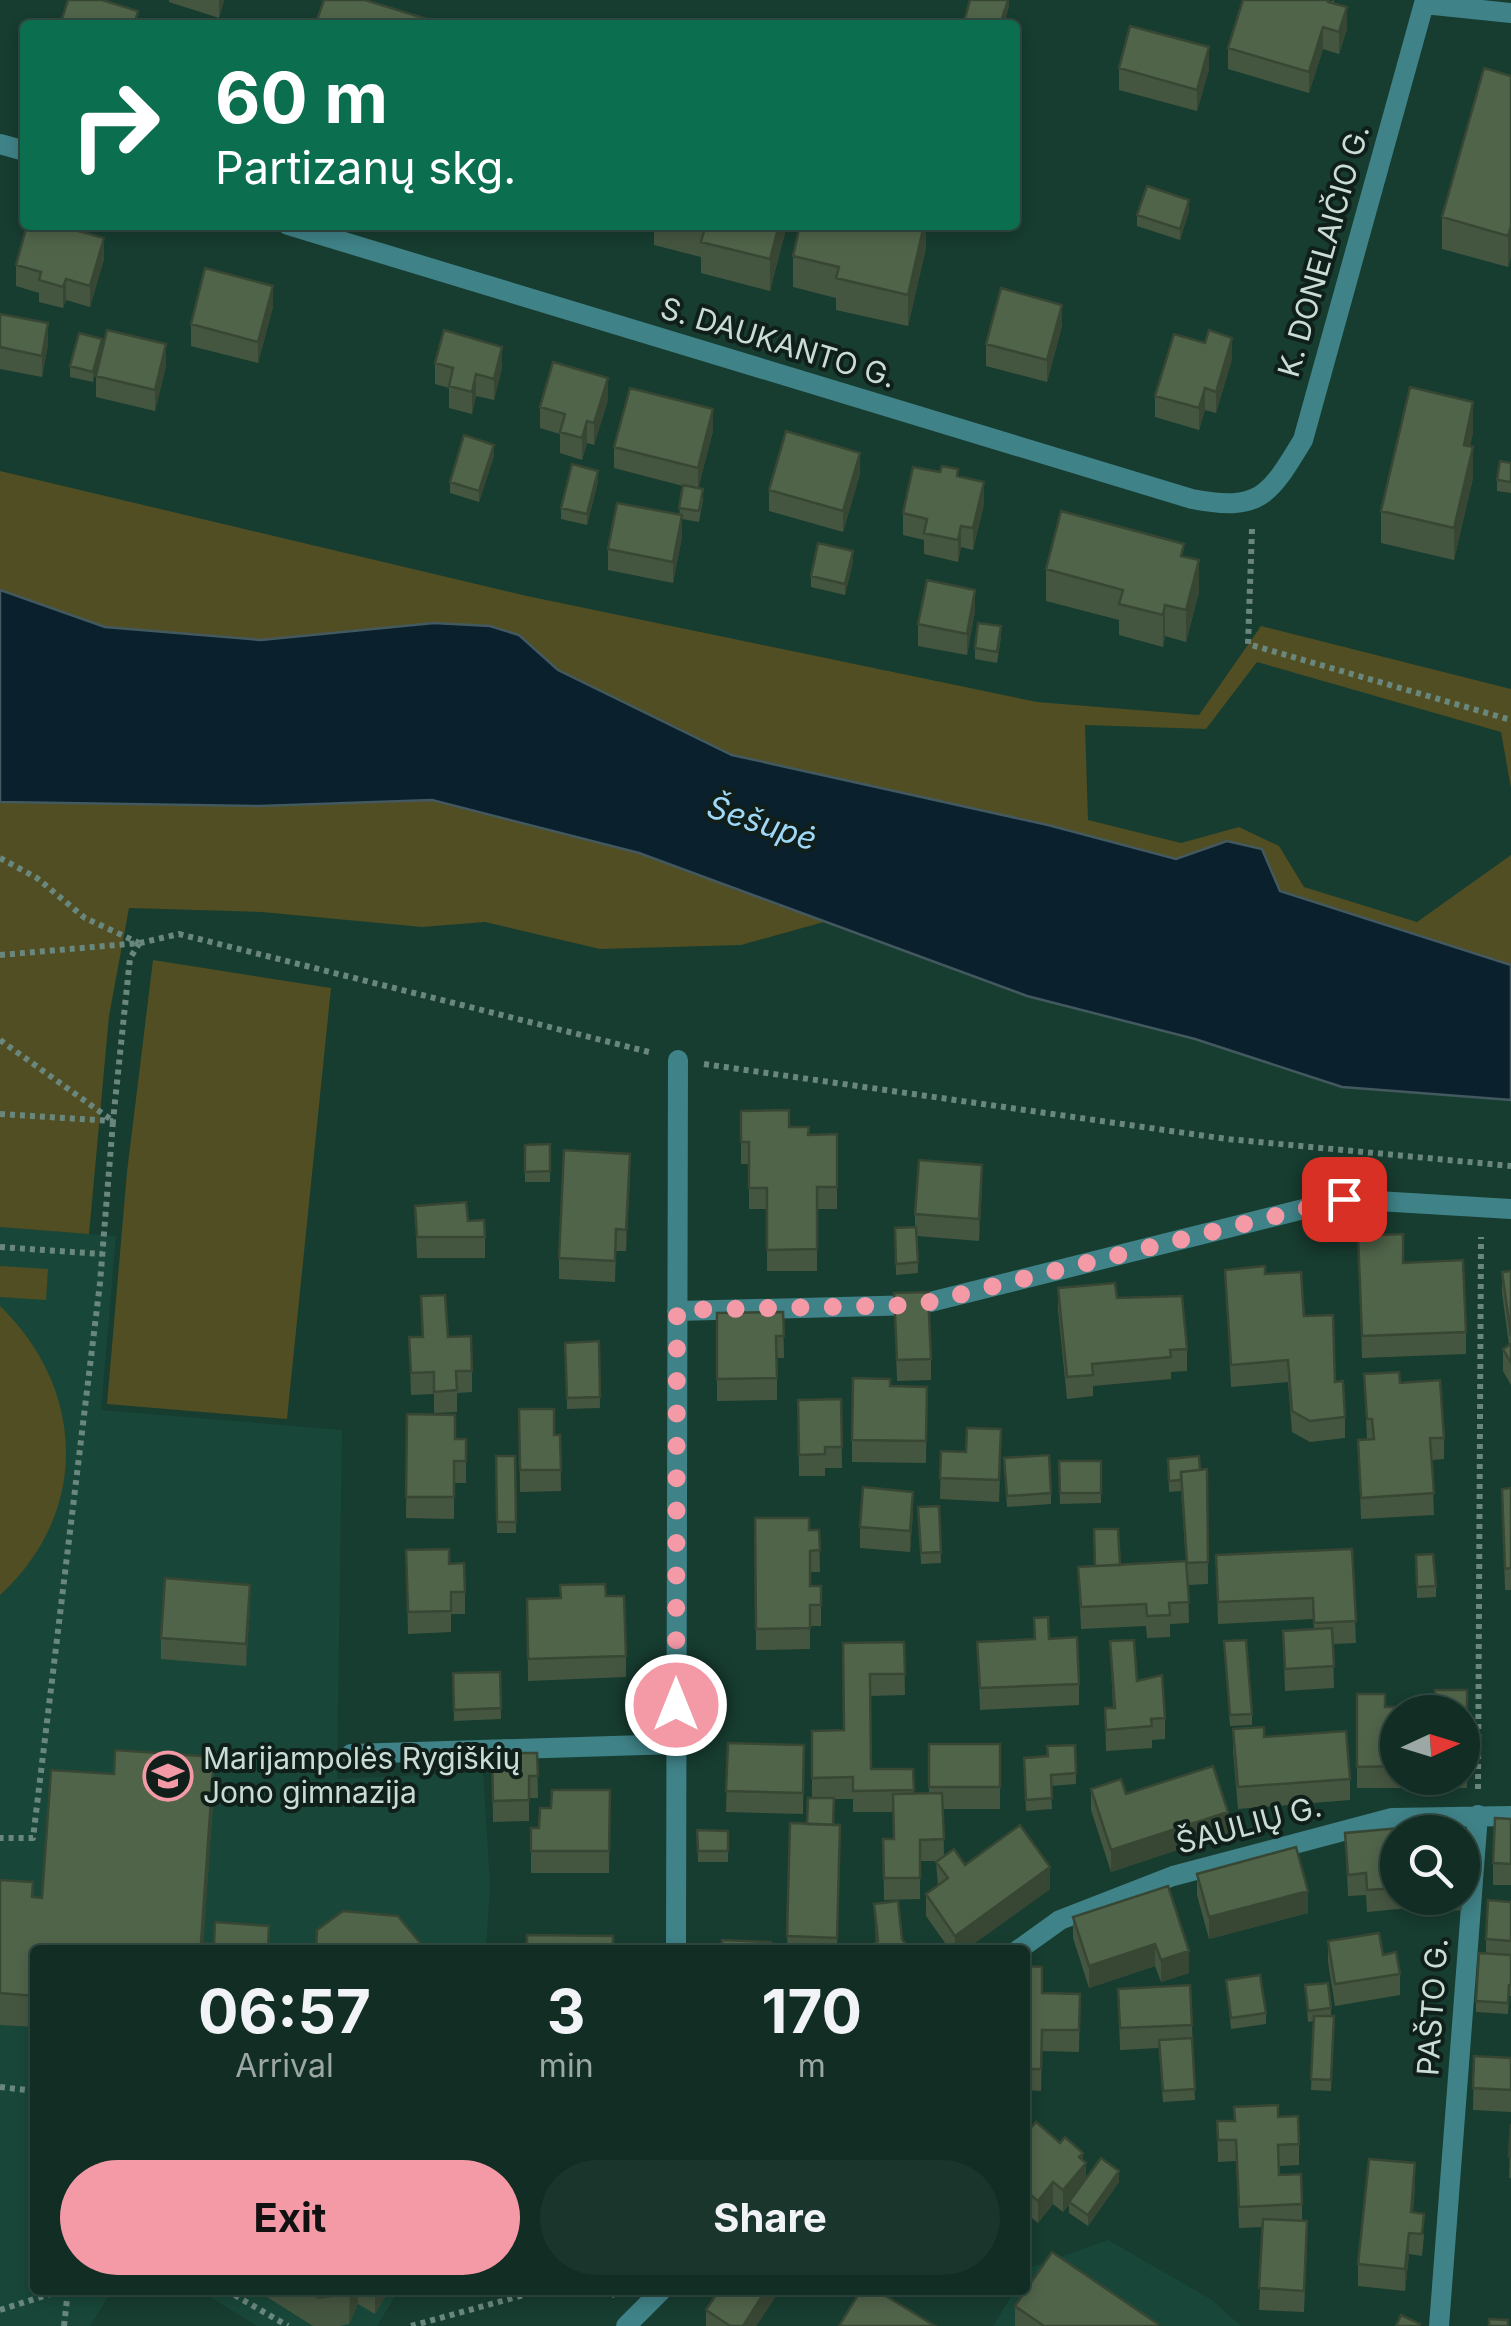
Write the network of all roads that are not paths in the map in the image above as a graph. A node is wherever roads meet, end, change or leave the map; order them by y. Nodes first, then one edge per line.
1 (1425, 2) edge
2 (1511, 13) edge
3 (305, 230) edge
4 (1253, 502) joint
5 (678, 1060) road end
6 (1511, 1208) edge
7 (677, 1310) junction
8 (676, 1744) junction
9 (350, 1754) dead end
10 (1480, 1816) edge
11 (1511, 1816) edge
12 (1380, 1821) edge
13 (1470, 1915) edge
14 (676, 1945) edge
15 (1025, 1945) edge
16 (657, 2295) edge
17 (626, 2326) edge
18 (1439, 2326) edge

1 - 2 street
1 - 4 street, K. DONELAIČIO G.
3 - 4 street, S. DAUKANTO G.
5 - 7 street
6 - 7 street
7 - 8 street
8 - 9 street
8 - 14 street
10 - 11 street, ŠAULIŲ G.
12 - 15 street, ŠAULIŲ G.
13 - 18 street, PAŠTO G.
16 - 17 street

